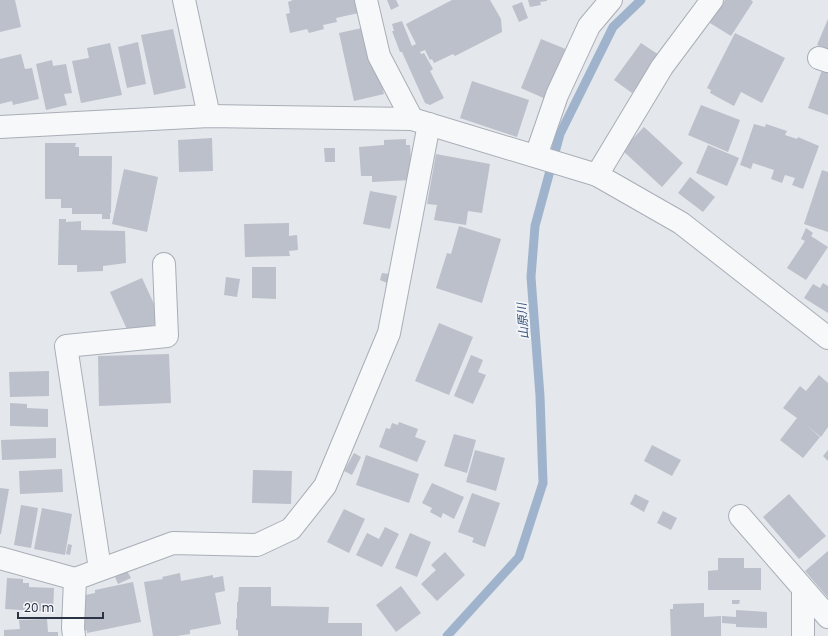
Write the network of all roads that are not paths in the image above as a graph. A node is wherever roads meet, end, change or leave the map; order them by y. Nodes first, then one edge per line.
1 (184, 0) edge
2 (366, 0) edge
3 (611, 0) edge
4 (712, 0) edge
5 (209, 116) junction
6 (421, 121) junction
7 (0, 127) edge
8 (536, 156) junction
9 (597, 175) junction
10 (164, 264) dead end
11 (828, 338) edge
12 (740, 516) dead end
13 (0, 558) edge
14 (100, 568) junction
15 (75, 578) junction
16 (803, 589) junction
17 (828, 617) edge
18 (74, 636) edge
19 (803, 636) edge

1 - 5 street
2 - 6 street
3 - 8 street
4 - 9 street
5 - 6 street
5 - 7 street
6 - 8 street
6 - 14 street
8 - 9 street
9 - 11 street
10 - 14 street
12 - 16 street
13 - 15 street
14 - 15 street
15 - 18 street
16 - 17 street
16 - 19 street

